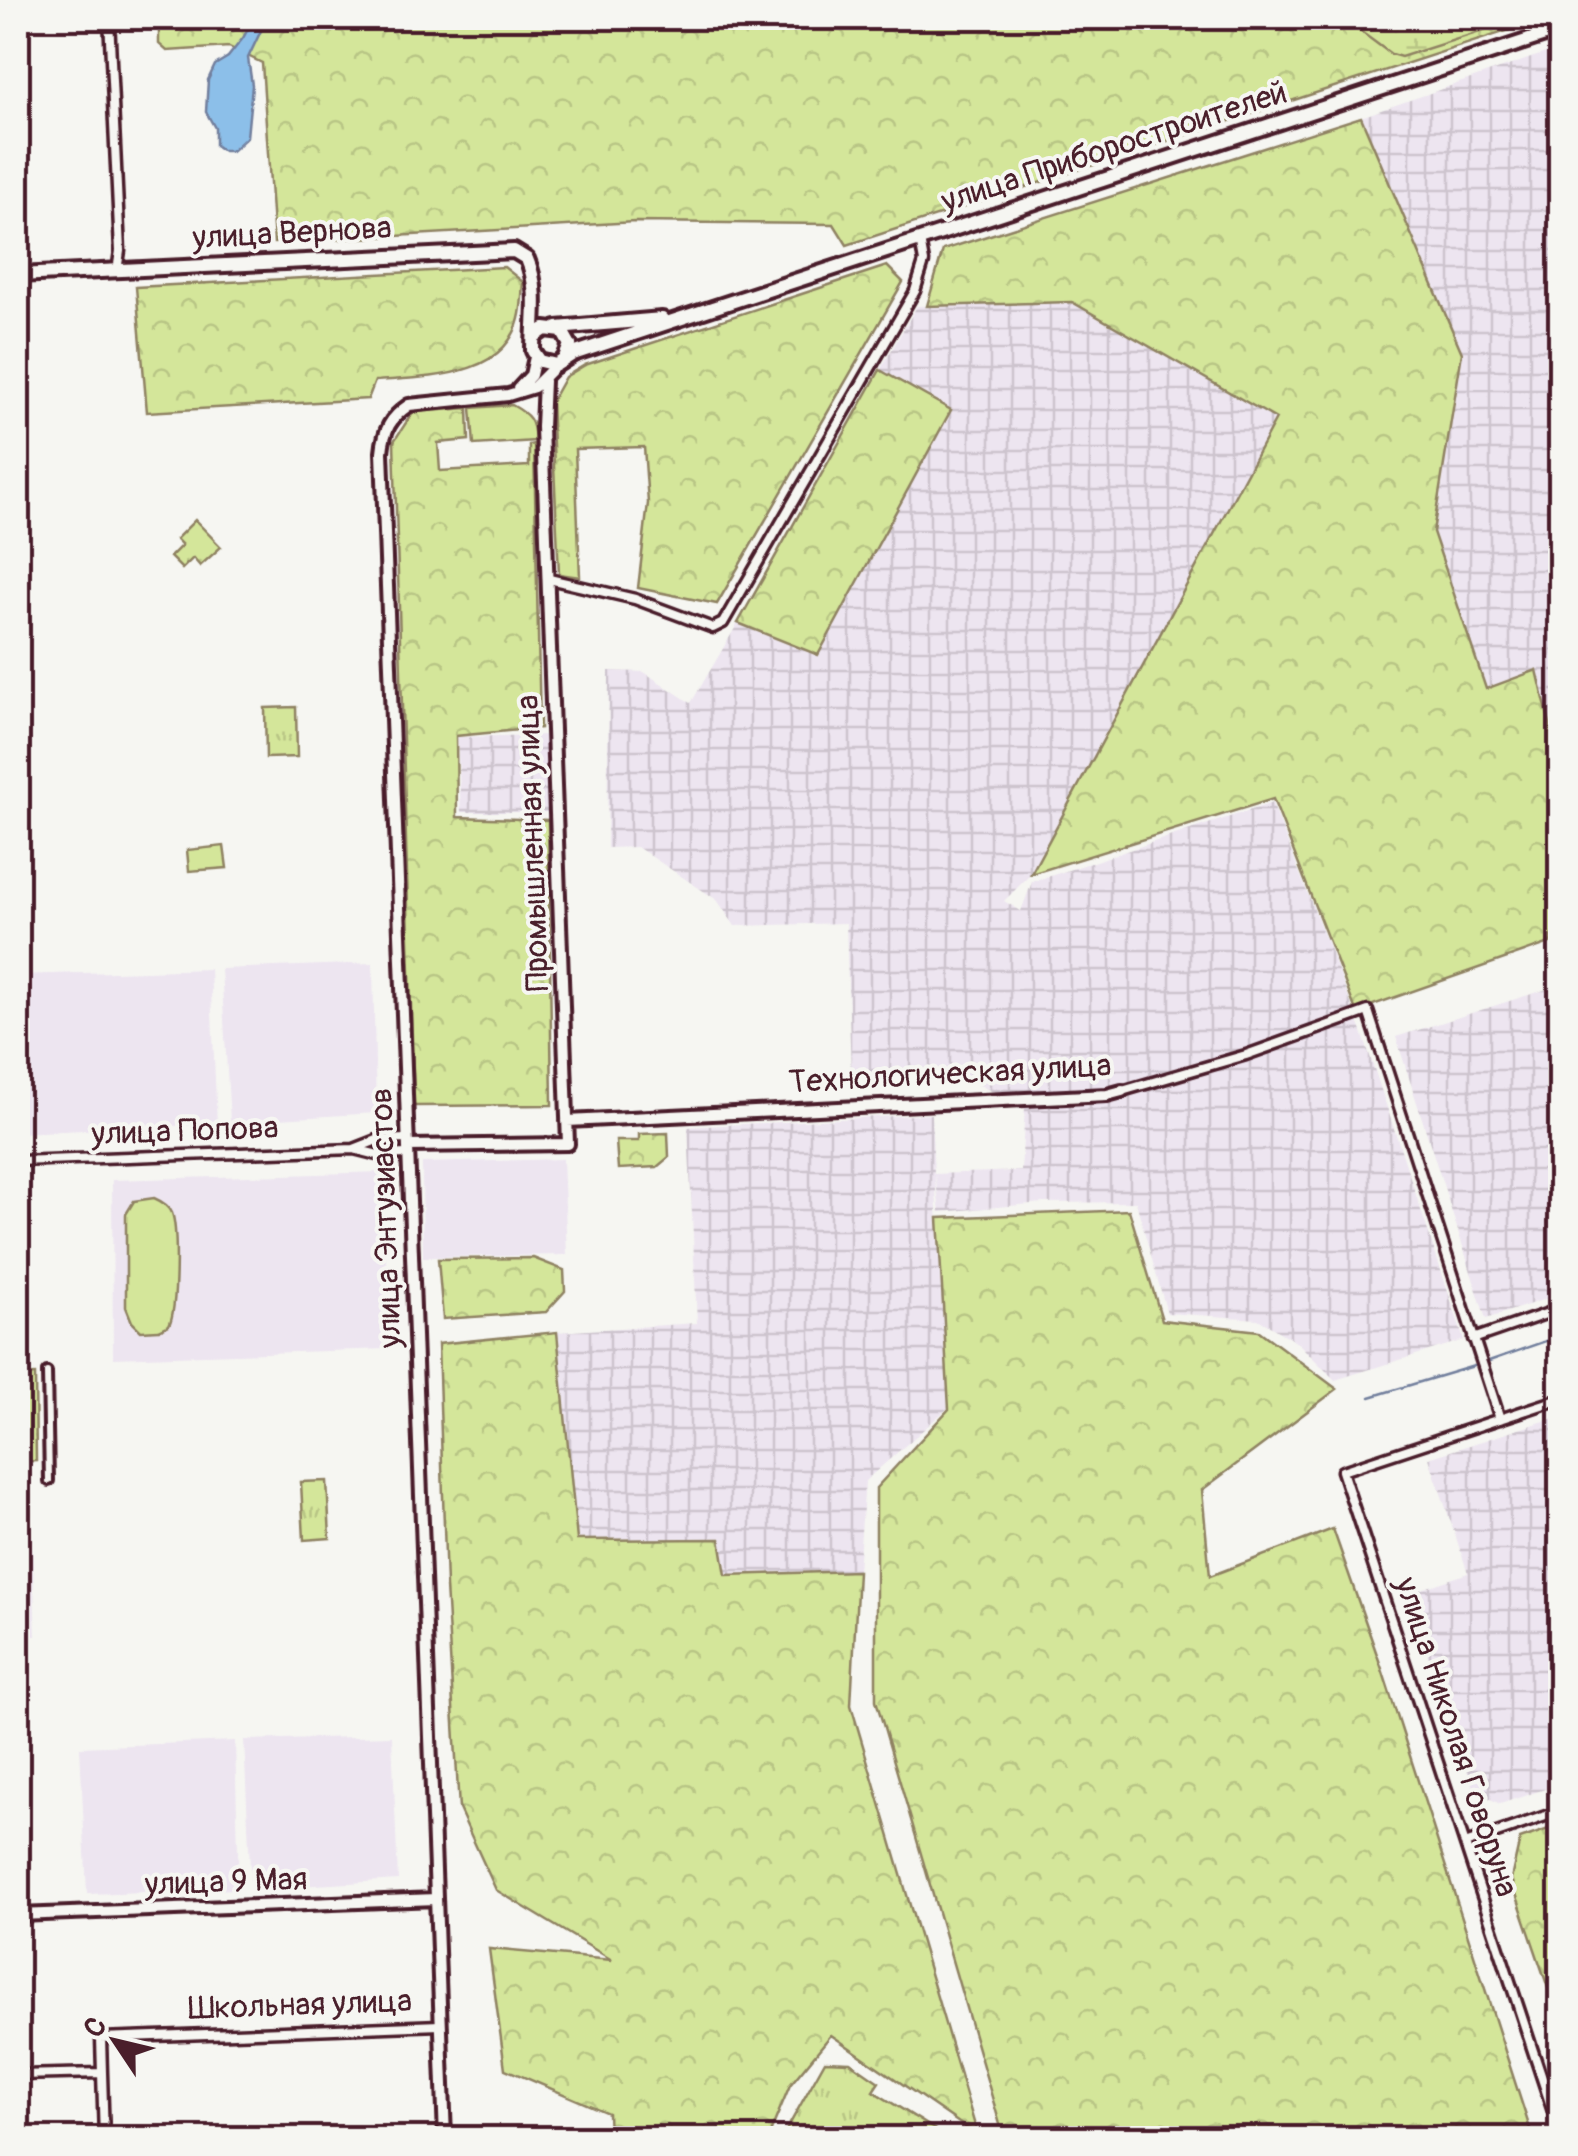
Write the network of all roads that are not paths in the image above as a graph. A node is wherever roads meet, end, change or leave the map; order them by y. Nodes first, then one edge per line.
1 (109, 18) edge
2 (1560, 30) edge
3 (920, 240) junction
4 (116, 271) junction
5 (18, 276) edge
6 (535, 298) junction
7 (684, 317) junction
8 (555, 328) junction
9 (535, 336) junction
10 (535, 356) junction
11 (560, 362) junction
12 (544, 380) junction
13 (508, 395) junction
14 (549, 580) junction
15 (1122, 1091) joint
16 (567, 1121) junction
17 (408, 1146) junction
18 (354, 1149) junction
19 (18, 1161) edge
20 (1560, 1309) edge
21 (1473, 1338) junction
22 (47, 1372) dead end
23 (1560, 1399) edge
24 (1500, 1419) junction
25 (49, 1481) dead end
26 (1560, 1812) edge
27 (1465, 1844) junction
28 (436, 1899) junction
29 (18, 1916) edge
30 (440, 2025) junction
31 (102, 2073) junction
32 (18, 2075) edge
33 (1560, 2134) edge
34 (104, 2138) edge
35 (445, 2138) edge

1 - 4 street
2 - 3 main road, улица Приборостроителей
3 - 7 main road, улица Приборостроителей
3 - 14 street
4 - 5 main road, улица Вернова
4 - 6 main road, улица Вернова
6 - 8 main road, улица Вернова
6 - 9 main road, улица Вернова
7 - 8 main road, улица Приборостроителей
7 - 11 main road, улица Приборостроителей
8 - 9 main road
8 - 11 main road
9 - 10 main road
10 - 11 main road
10 - 13 street
11 - 12 street
12 - 13 street, улица Энтузиастов
12 - 14 street, Промышленная улица
13 - 17 street, улица Энтузиастов
14 - 16 street, Промышленная улица
15 - 16 street, Технологическая улица
15 - 21 street, Технологическая улица
16 - 17 street
17 - 18 street, улица Попова
17 - 18 street, улица Попова
17 - 28 street, улица Энтузиастов
18 - 19 street, улица Попова
20 - 21 street
21 - 24 street
22 - 25 street
23 - 24 street
24 - 27 street, улица Николая Говоруна
26 - 27 street
27 - 33 street, улица Николая Говоруна
28 - 29 street, улица 9 Мая
28 - 30 street, улица Энтузиастов
30 - 31 street, Школьная улица
30 - 35 street, улица Энтузиастов
31 - 32 street
31 - 34 street

